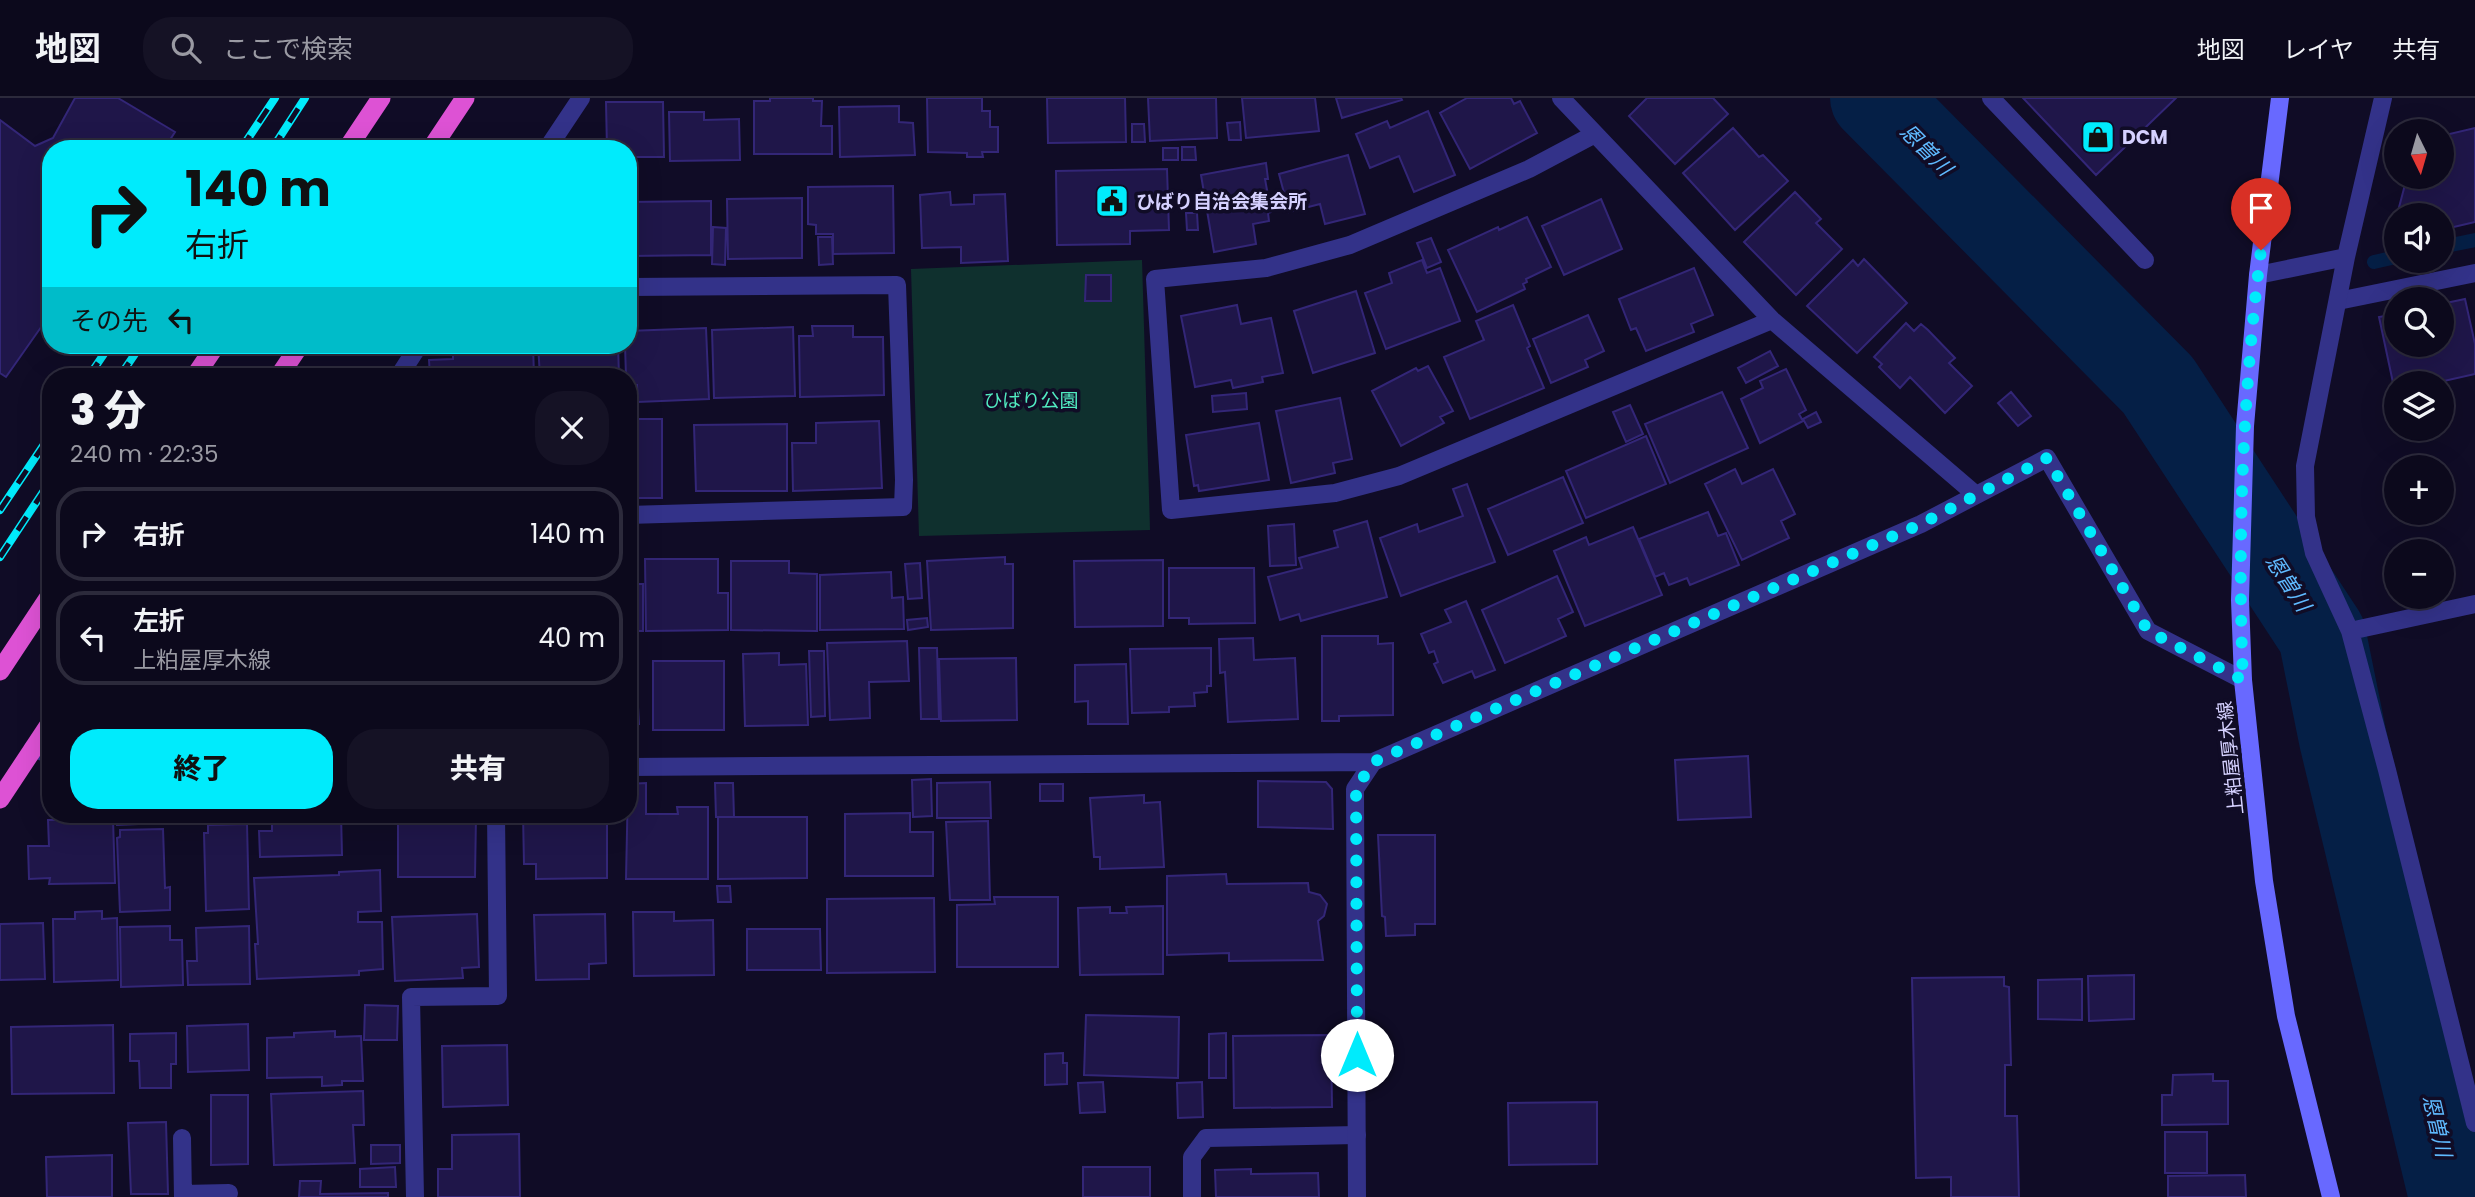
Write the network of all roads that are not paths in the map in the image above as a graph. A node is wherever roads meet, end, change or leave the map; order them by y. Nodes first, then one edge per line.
1 (381, 98) edge
2 (465, 98) edge
3 (581, 98) edge
4 (1561, 98) edge
5 (1991, 98) edge
6 (2280, 98) edge
7 (2383, 98) edge
8 (1595, 134) junction
9 (353, 140) edge
10 (437, 140) edge
11 (553, 140) edge
12 (2346, 257) junction
13 (2146, 260) dead end
14 (2475, 273) edge
15 (2258, 275) junction
16 (637, 287) edge
17 (2338, 301) junction
18 (1772, 320) junction
19 (1975, 494) junction
20 (637, 515) edge
21 (2475, 604) edge
22 (42, 608) edge
23 (2350, 631) junction
24 (0, 671) edge
25 (2243, 680) junction
26 (42, 751) edge
27 (1373, 762) junction
28 (637, 766) edge
29 (0, 799) edge
30 (496, 823) edge
31 (2475, 1123) edge
32 (1357, 1135) junction
33 (182, 1138) dead end
34 (229, 1193) dead end
35 (183, 1195) edge
36 (415, 1197) edge
37 (1192, 1197) edge
38 (1357, 1197) edge
39 (2331, 1197) edge

1 - 9 highway
2 - 10 highway
3 - 11 street
4 - 8 street
5 - 13 street
6 - 15 main road, 上粕屋厚木線
7 - 12 street
8 - 18 street
8 - 18 street
12 - 15 street
12 - 17 street
14 - 17 street
15 - 25 main road, 上粕屋厚木線
16 - 20 street
17 - 23 street
18 - 19 street
19 - 25 street
19 - 27 street
21 - 23 street
22 - 24 highway
23 - 31 street
25 - 39 main road, 上粕屋厚木線
26 - 29 highway
27 - 28 street
27 - 32 street
30 - 36 street
32 - 37 street
32 - 38 street
33 - 35 street
34 - 35 street

